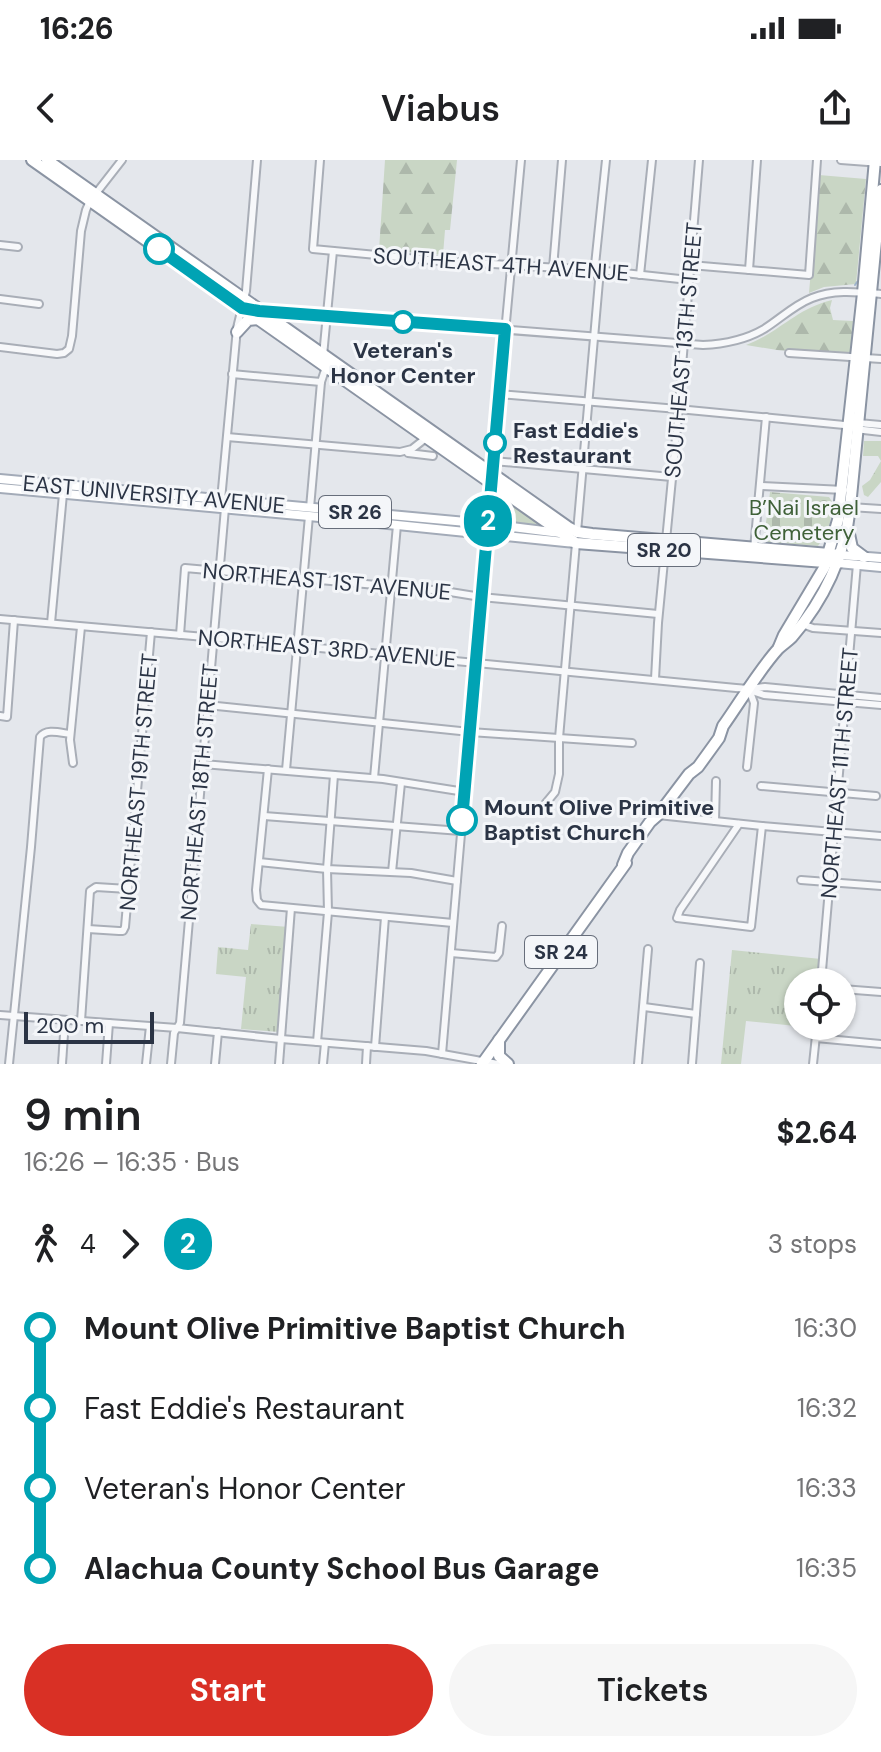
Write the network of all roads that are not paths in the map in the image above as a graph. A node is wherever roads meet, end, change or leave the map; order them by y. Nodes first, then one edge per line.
1 (32, 160) edge
2 (47, 160) edge
3 (122, 160) edge
4 (257, 160) edge
5 (320, 160) edge
6 (521, 160) edge
7 (562, 160) edge
8 (606, 160) edge
9 (652, 160) edge
10 (699, 160) edge
11 (757, 160) edge
12 (817, 160) edge
13 (841, 160) edge
14 (877, 162) edge
15 (881, 190) edge
16 (94, 197) junction
17 (0, 245) edge
18 (18, 247) dead end
19 (333, 251) junction
20 (690, 265) junction
21 (511, 266) junction
22 (553, 268) junction
23 (596, 270) junction
24 (749, 270) junction
25 (640, 275) junction
26 (689, 280) junction
27 (872, 293) edge
28 (0, 299) edge
29 (39, 304) dead end
30 (243, 304) junction
31 (259, 315) junction
32 (327, 316) junction
33 (505, 329) junction
34 (237, 332) junction
35 (595, 336) junction
36 (684, 344) junction
37 (0, 347) edge
38 (789, 353) dead end
39 (860, 358) junction
40 (881, 359) edge
41 (325, 361) junction
42 (232, 374) junction
43 (321, 382) junction
44 (499, 394) junction
45 (589, 402) junction
46 (678, 409) junction
47 (766, 417) junction
48 (881, 425) edge
49 (855, 426) junction
50 (881, 432) edge
51 (428, 435) junction
52 (227, 437) junction
53 (315, 445) junction
54 (400, 452) junction
55 (433, 456) dead end
56 (493, 461) junction
57 (583, 469) junction
58 (672, 477) junction
59 (0, 479) edge
60 (492, 480) junction
61 (760, 486) junction
62 (0, 488) edge
63 (63, 490) junction
64 (847, 490) junction
65 (223, 504) junction
66 (850, 507) junction
67 (881, 509) edge
68 (310, 512) junction
69 (397, 520) junction
70 (848, 523) junction
71 (487, 529) junction
72 (562, 533) junction
73 (576, 537) junction
74 (665, 545) junction
75 (753, 552) junction
76 (834, 558) junction
77 (881, 558) edge
78 (790, 559) junction
79 (860, 560) junction
80 (881, 567) edge
81 (219, 571) junction
82 (303, 578) junction
83 (814, 586) junction
84 (392, 587) junction
85 (481, 597) junction
86 (570, 606) junction
87 (658, 614) junction
88 (0, 619) edge
89 (14, 620) junction
90 (51, 623) junction
91 (802, 624) junction
92 (81, 627) junction
93 (852, 631) junction
94 (151, 632) junction
95 (881, 633) edge
96 (180, 635) junction
97 (213, 637) junction
98 (297, 646) junction
99 (778, 649) junction
100 (386, 655) junction
101 (476, 663) junction
102 (0, 665) edge
103 (11, 666) junction
104 (564, 671) junction
105 (655, 679) junction
106 (749, 689) junction
107 (844, 698) junction
108 (881, 698) edge
109 (207, 705) junction
110 (881, 705) edge
111 (291, 713) junction
112 (3, 716) edge
113 (379, 723) junction
114 (470, 732) junction
115 (70, 734) junction
116 (559, 738) junction
117 (632, 743) dead end
118 (73, 763) dead end
119 (203, 764) junction
120 (747, 767) dead end
121 (268, 769) junction
122 (286, 770) junction
123 (334, 775) junction
124 (374, 778) junction
125 (716, 781) dead end
126 (401, 783) junction
127 (761, 786) dead end
128 (465, 792) junction
129 (837, 793) junction
130 (876, 796) dead end
131 (541, 809) dead end
132 (658, 815) junction
133 (264, 816) junction
134 (330, 821) junction
135 (715, 821) junction
136 (739, 824) junction
137 (396, 826) junction
138 (762, 826) junction
139 (461, 831) junction
140 (834, 831) junction
141 (881, 836) edge
142 (259, 862) junction
143 (327, 869) junction
144 (392, 872) junction
145 (801, 880) dead end
146 (457, 881) junction
147 (829, 883) junction
148 (881, 886) edge
149 (128, 889) junction
150 (291, 908) junction
151 (328, 912) junction
152 (385, 917) junction
153 (453, 923) junction
154 (502, 926) dead end
155 (88, 929) junction
156 (648, 949) dead end
157 (451, 953) junction
158 (700, 963) dead end
159 (822, 968) edge
160 (856, 990) edge
161 (881, 992) edge
162 (644, 1007) junction
163 (696, 1014) junction
164 (0, 1015) edge
165 (15, 1016) junction
166 (65, 1020) junction
167 (81, 1021) junction
168 (109, 1023) junction
169 (150, 1026) junction
170 (177, 1028) junction
171 (218, 1032) junction
172 (499, 1038) junction
173 (281, 1039) junction
174 (816, 1040) edge
175 (838, 1040) edge
176 (321, 1042) junction
177 (881, 1044) edge
178 (371, 1046) junction
179 (442, 1054) junction
180 (0, 1060) edge
181 (10, 1062) edge
182 (62, 1064) edge
183 (106, 1064) edge
184 (146, 1064) edge
185 (171, 1064) edge
186 (215, 1064) edge
187 (279, 1064) edge
188 (323, 1064) edge
189 (366, 1064) edge
190 (483, 1064) edge
191 (498, 1064) edge
192 (508, 1064) edge
193 (638, 1064) edge
194 (692, 1064) edge
195 (813, 1064) edge

1 - 16 highway, SR 20
2 - 16 highway, SR 20
3 - 16 street
4 - 30 street, NORTHEAST 18TH STREET
5 - 19 street, SOUTHEAST 4TH AVENUE
6 - 21 street
7 - 22 street
8 - 23 street
9 - 25 street
10 - 20 street, SOUTHEAST 13TH STREET
11 - 24 street
12 - 24 street
13 - 14 street
14 - 27 highway
15 - 27 highway
16 - 30 highway, SR 20
16 - 37 street
17 - 18 street
19 - 21 street, SOUTHEAST 4TH AVENUE
19 - 32 street
20 - 24 street
20 - 26 street, SOUTHEAST 13TH STREET
21 - 22 street, SOUTHEAST 4TH AVENUE
21 - 33 street
22 - 23 street, SOUTHEAST 4TH AVENUE
23 - 25 street, SOUTHEAST 4TH AVENUE
23 - 35 street
25 - 26 street, SOUTHEAST 4TH AVENUE
26 - 36 street, SOUTHEAST 13TH STREET
27 - 36 street
27 - 39 highway
28 - 29 street
30 - 31 highway, SR 20
30 - 34 street, NORTHEAST 18TH STREET
31 - 32 street
31 - 34 highway
31 - 41 highway, SR 20
32 - 33 street
32 - 41 street
33 - 35 street
33 - 44 street
34 - 42 street, NORTHEAST 18TH STREET
35 - 36 street
35 - 45 street
36 - 46 street, SOUTHEAST 13TH STREET
38 - 39 street
39 - 40 street
39 - 49 highway
41 - 43 street
41 - 51 highway, SR 20
42 - 43 street
42 - 52 street, NORTHEAST 18TH STREET
43 - 53 street
44 - 45 street
44 - 56 street
45 - 46 street
45 - 57 street
46 - 47 street
46 - 58 street, SOUTHEAST 13TH STREET
47 - 49 street
47 - 61 street
48 - 49 street
49 - 50 street
49 - 64 highway
51 - 54 street
51 - 60 highway, SR 20
52 - 53 street
52 - 65 street, NORTHEAST 18TH STREET
53 - 54 street
53 - 68 street
54 - 55 street
56 - 57 street
56 - 60 street
57 - 58 street
57 - 73 street
58 - 74 street, SOUTHEAST 13TH STREET
59 - 63 main road, EAST UNIVERSITY AVENUE / SR 26
60 - 71 street
60 - 72 highway, SR 20
60 - 73 highway, SR 20
61 - 64 street
61 - 75 street
62 - 63 main road, EAST UNIVERSITY AVENUE / SR 26
63 - 65 main road, EAST UNIVERSITY AVENUE / SR 26
63 - 90 street
64 - 66 highway
64 - 76 highway
65 - 68 main road, EAST UNIVERSITY AVENUE / SR 26
65 - 81 street, NORTHEAST 18TH STREET
66 - 67 street
66 - 70 highway
68 - 69 main road, EAST UNIVERSITY AVENUE / SR 26
68 - 82 street
69 - 71 main road, EAST UNIVERSITY AVENUE / SR 26
69 - 84 street
70 - 76 highway
70 - 79 highway
71 - 72 main road, EAST UNIVERSITY AVENUE / SR 26
71 - 73 main road, EAST UNIVERSITY AVENUE / SR 26
71 - 85 street
72 - 73 highway, SR 20
73 - 74 highway, EAST UNIVERSITY AVENUE / SR 20
73 - 86 street
74 - 75 highway, EAST UNIVERSITY AVENUE / SR 20
74 - 87 street, SOUTHEAST 13TH STREET
75 - 76 highway, EAST UNIVERSITY AVENUE / SR 20
75 - 78 highway, EAST UNIVERSITY AVENUE / SR 20
76 - 78 highway, EAST UNIVERSITY AVENUE / SR 20
76 - 79 main road, EAST UNIVERSITY AVENUE / SR 20
76 - 83 highway, SR 24
76 - 91 highway, SR 24
77 - 79 main road, EAST UNIVERSITY AVENUE / SR 20
78 - 83 highway
79 - 80 main road, EAST UNIVERSITY AVENUE / SR 20
79 - 93 street, NORTHEAST 11TH STREET
81 - 82 street, NORTHEAST 1ST AVENUE
81 - 96 street, NORTHEAST 1ST AVENUE
81 - 97 street, NORTHEAST 18TH STREET
82 - 84 street, NORTHEAST 1ST AVENUE
82 - 98 street
83 - 99 highway, SR 24
84 - 85 street, NORTHEAST 1ST AVENUE
84 - 100 street
85 - 86 street, NORTHEAST 1ST AVENUE
85 - 101 street
86 - 87 street, NORTHEAST 1ST AVENUE
86 - 104 street
87 - 105 street, SOUTHEAST 13TH STREET
88 - 89 street, NORTHEAST 3RD AVENUE
89 - 90 street, NORTHEAST 3RD AVENUE
89 - 103 street
90 - 92 street, NORTHEAST 3RD AVENUE
91 - 93 street
91 - 99 highway, SR 24
92 - 94 street, NORTHEAST 3RD AVENUE
92 - 115 street
93 - 95 street
93 - 107 street, NORTHEAST 11TH STREET
94 - 96 street, NORTHEAST 3RD AVENUE
94 - 149 street, NORTHEAST 19TH STREET
96 - 97 street, NORTHEAST 3RD AVENUE
97 - 98 street, NORTHEAST 3RD AVENUE
97 - 109 street, NORTHEAST 18TH STREET
98 - 100 street, NORTHEAST 3RD AVENUE
98 - 111 street
99 - 106 highway, SR 24
100 - 101 street, NORTHEAST 3RD AVENUE
100 - 113 street
101 - 104 street, NORTHEAST 3RD AVENUE
101 - 114 street
102 - 103 street
103 - 112 street
104 - 105 street, NORTHEAST 3RD AVENUE
104 - 116 street
105 - 106 street, NORTHEAST 3RD AVENUE
106 - 107 street, NORTHEAST 3RD AVENUE
106 - 120 street
106 - 132 highway, SR 24
107 - 108 street, NORTHEAST 3RD AVENUE
107 - 110 street, NORTHEAST 3RD AVENUE
107 - 129 street, NORTHEAST 11TH STREET
109 - 111 street
109 - 119 street, NORTHEAST 18TH STREET
111 - 113 street
111 - 122 street
113 - 114 street
113 - 124 street
114 - 116 street
114 - 128 street
115 - 118 street
115 - 165 street
116 - 117 street
116 - 131 street
119 - 121 street
119 - 170 street, NORTHEAST 18TH STREET
121 - 122 street
121 - 133 street
122 - 123 street
123 - 124 street
123 - 134 street
124 - 126 street
125 - 135 street
126 - 128 street
126 - 137 street
127 - 129 street
128 - 139 street
129 - 130 street
129 - 140 street, NORTHEAST 11TH STREET
132 - 135 street
132 - 172 highway, SR 24
133 - 134 street
133 - 142 street
134 - 137 street
134 - 143 street
135 - 136 street
136 - 138 street
136 - 138 street
137 - 139 street
137 - 144 street
138 - 140 street
139 - 146 street
140 - 141 street
140 - 147 street, NORTHEAST 11TH STREET
142 - 143 street
142 - 150 street
143 - 144 street
143 - 151 street
144 - 146 street
145 - 147 street
146 - 153 street
147 - 148 street
147 - 159 street, NORTHEAST 11TH STREET
149 - 155 street
149 - 155 street, NORTHEAST 19TH STREET
150 - 151 street
150 - 173 street
151 - 152 street
151 - 176 street
152 - 153 street
152 - 178 street
153 - 157 street
154 - 157 street
155 - 167 street
156 - 162 street
157 - 179 street
158 - 163 street
160 - 161 street
162 - 163 street
162 - 193 street
163 - 194 street
164 - 165 street
165 - 166 street
165 - 181 street
166 - 167 street
166 - 182 street
167 - 168 street
168 - 169 street
168 - 183 street
169 - 170 street
169 - 184 street
170 - 171 street
170 - 185 street, NORTHEAST 18TH STREET
171 - 173 street
171 - 186 street
172 - 190 highway, SR 24
172 - 192 highway
173 - 176 street
173 - 187 street
174 - 195 street
175 - 177 street
176 - 178 street
176 - 188 street
178 - 179 street
178 - 189 street
179 - 190 street
180 - 181 street
190 - 191 street

